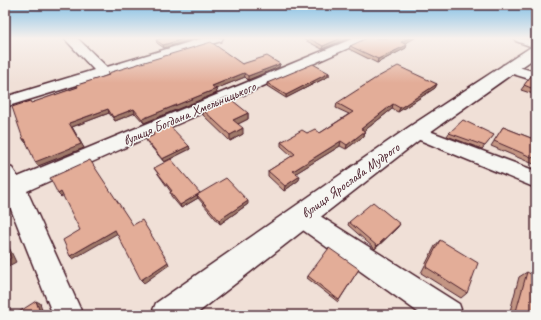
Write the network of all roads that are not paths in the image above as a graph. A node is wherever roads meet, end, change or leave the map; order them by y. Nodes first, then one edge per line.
1 (85, 53) edge
2 (167, 53) edge
3 (329, 53) edge
4 (531, 53) edge
5 (508, 68) junction
6 (104, 72) junction
7 (536, 77) edge
8 (5, 102) edge
9 (416, 132) junction
10 (536, 180) edge
11 (9, 181) edge
12 (301, 216) junction
13 (68, 315) edge
14 (168, 315) edge
15 (448, 315) edge

1 - 6 street
2 - 6 street
3 - 11 street, вулиця Богдана Хмельницького
4 - 5 street, вулиця Ярослава Мудрого
5 - 7 street
5 - 9 street, вулиця Ярослава Мудрого
6 - 8 street
9 - 10 street
9 - 12 street, вулиця Ярослава Мудрого
11 - 13 street
12 - 14 street, вулиця Ярослава Мудрого
12 - 15 street

